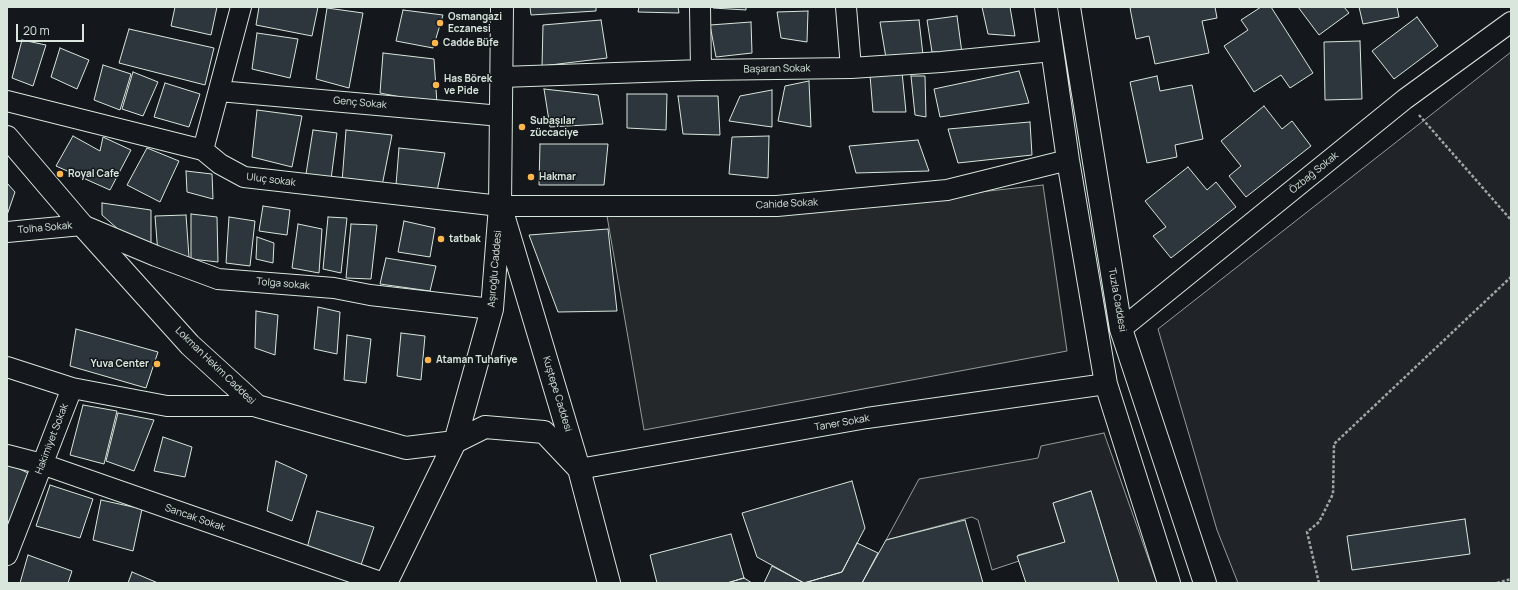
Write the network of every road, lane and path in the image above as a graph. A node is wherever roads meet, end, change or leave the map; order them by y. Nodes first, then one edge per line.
1 (241, 7) edge
2 (502, 7) edge
3 (700, 7) edge
4 (846, 7) edge
5 (1046, 7) edge
6 (1069, 7) edge
7 (1511, 22) edge
8 (1052, 51) junction
9 (851, 68) junction
10 (701, 70) junction
11 (502, 77) junction
12 (219, 90) junction
13 (1405, 99) junction
14 (8, 100) edge
15 (501, 116) junction
16 (7, 137) edge
17 (203, 150) junction
18 (1068, 160) junction
19 (500, 206) junction
20 (1511, 220) edge
21 (82, 225) junction
22 (7, 232) edge
23 (1511, 278) edge
24 (492, 309) junction
25 (1121, 329) junction
26 (7, 367) edge
27 (1106, 384) junction
28 (72, 388) junction
29 (257, 406) junction
30 (455, 442) junction
31 (7, 455) edge
32 (42, 464) junction
33 (579, 469) junction
34 (7, 555) edge
35 (1511, 579) edge
36 (383, 583) edge
37 (386, 583) edge
38 (609, 583) edge
39 (1169, 583) edge
40 (1205, 583) edge
41 (1319, 583) edge
42 (1497, 583) edge

1 - 12 street
2 - 11 street, Aşıroğlu Caddesi
3 - 10 street
4 - 9 street
5 - 8 street
6 - 25 street, Tuzla Caddesi
7 - 13 street, Özbağ Sokak
8 - 9 street, Başaran Sokak
8 - 18 street
9 - 10 street, Başaran Sokak
10 - 11 street, Başaran Sokak
11 - 15 street, Aşıroğlu Caddesi
12 - 15 street, Genç Sokak
12 - 17 street
13 - 20 path
13 - 25 street, Özbağ Sokak
14 - 17 street, Uluç sokak
15 - 19 street, Aşıroğlu Caddesi
16 - 21 street, Lokman Hekim Caddesi
17 - 19 street, Uluç sokak
18 - 19 street, Cahide Sokak
18 - 27 street
19 - 24 street, Aşıroğlu Caddesi
19 - 33 street, Kuştepe Caddesi
21 - 22 street, Tolha Sokak
21 - 24 street, Tolga sokak
21 - 29 street, Lokman Hekim Caddesi
23 - 41 path
24 - 30 street, Aşıroğlu Caddesi
25 - 40 street, Tuzla Caddesi
26 - 28 street
27 - 33 street, Taner Sokak
27 - 39 street
28 - 29 street
28 - 32 street, Hakimiyet Sokak
29 - 30 street, Lokman Hekim Caddesi
30 - 33 street, Lokman Hekim Caddesi
30 - 37 street, Aşıroğlu Caddesi
31 - 32 street, Sancak Sokak
32 - 34 street, Hakimiyet Sokak
32 - 36 street, Sancak Sokak
33 - 38 street, Kuştepe Caddesi
35 - 42 path

